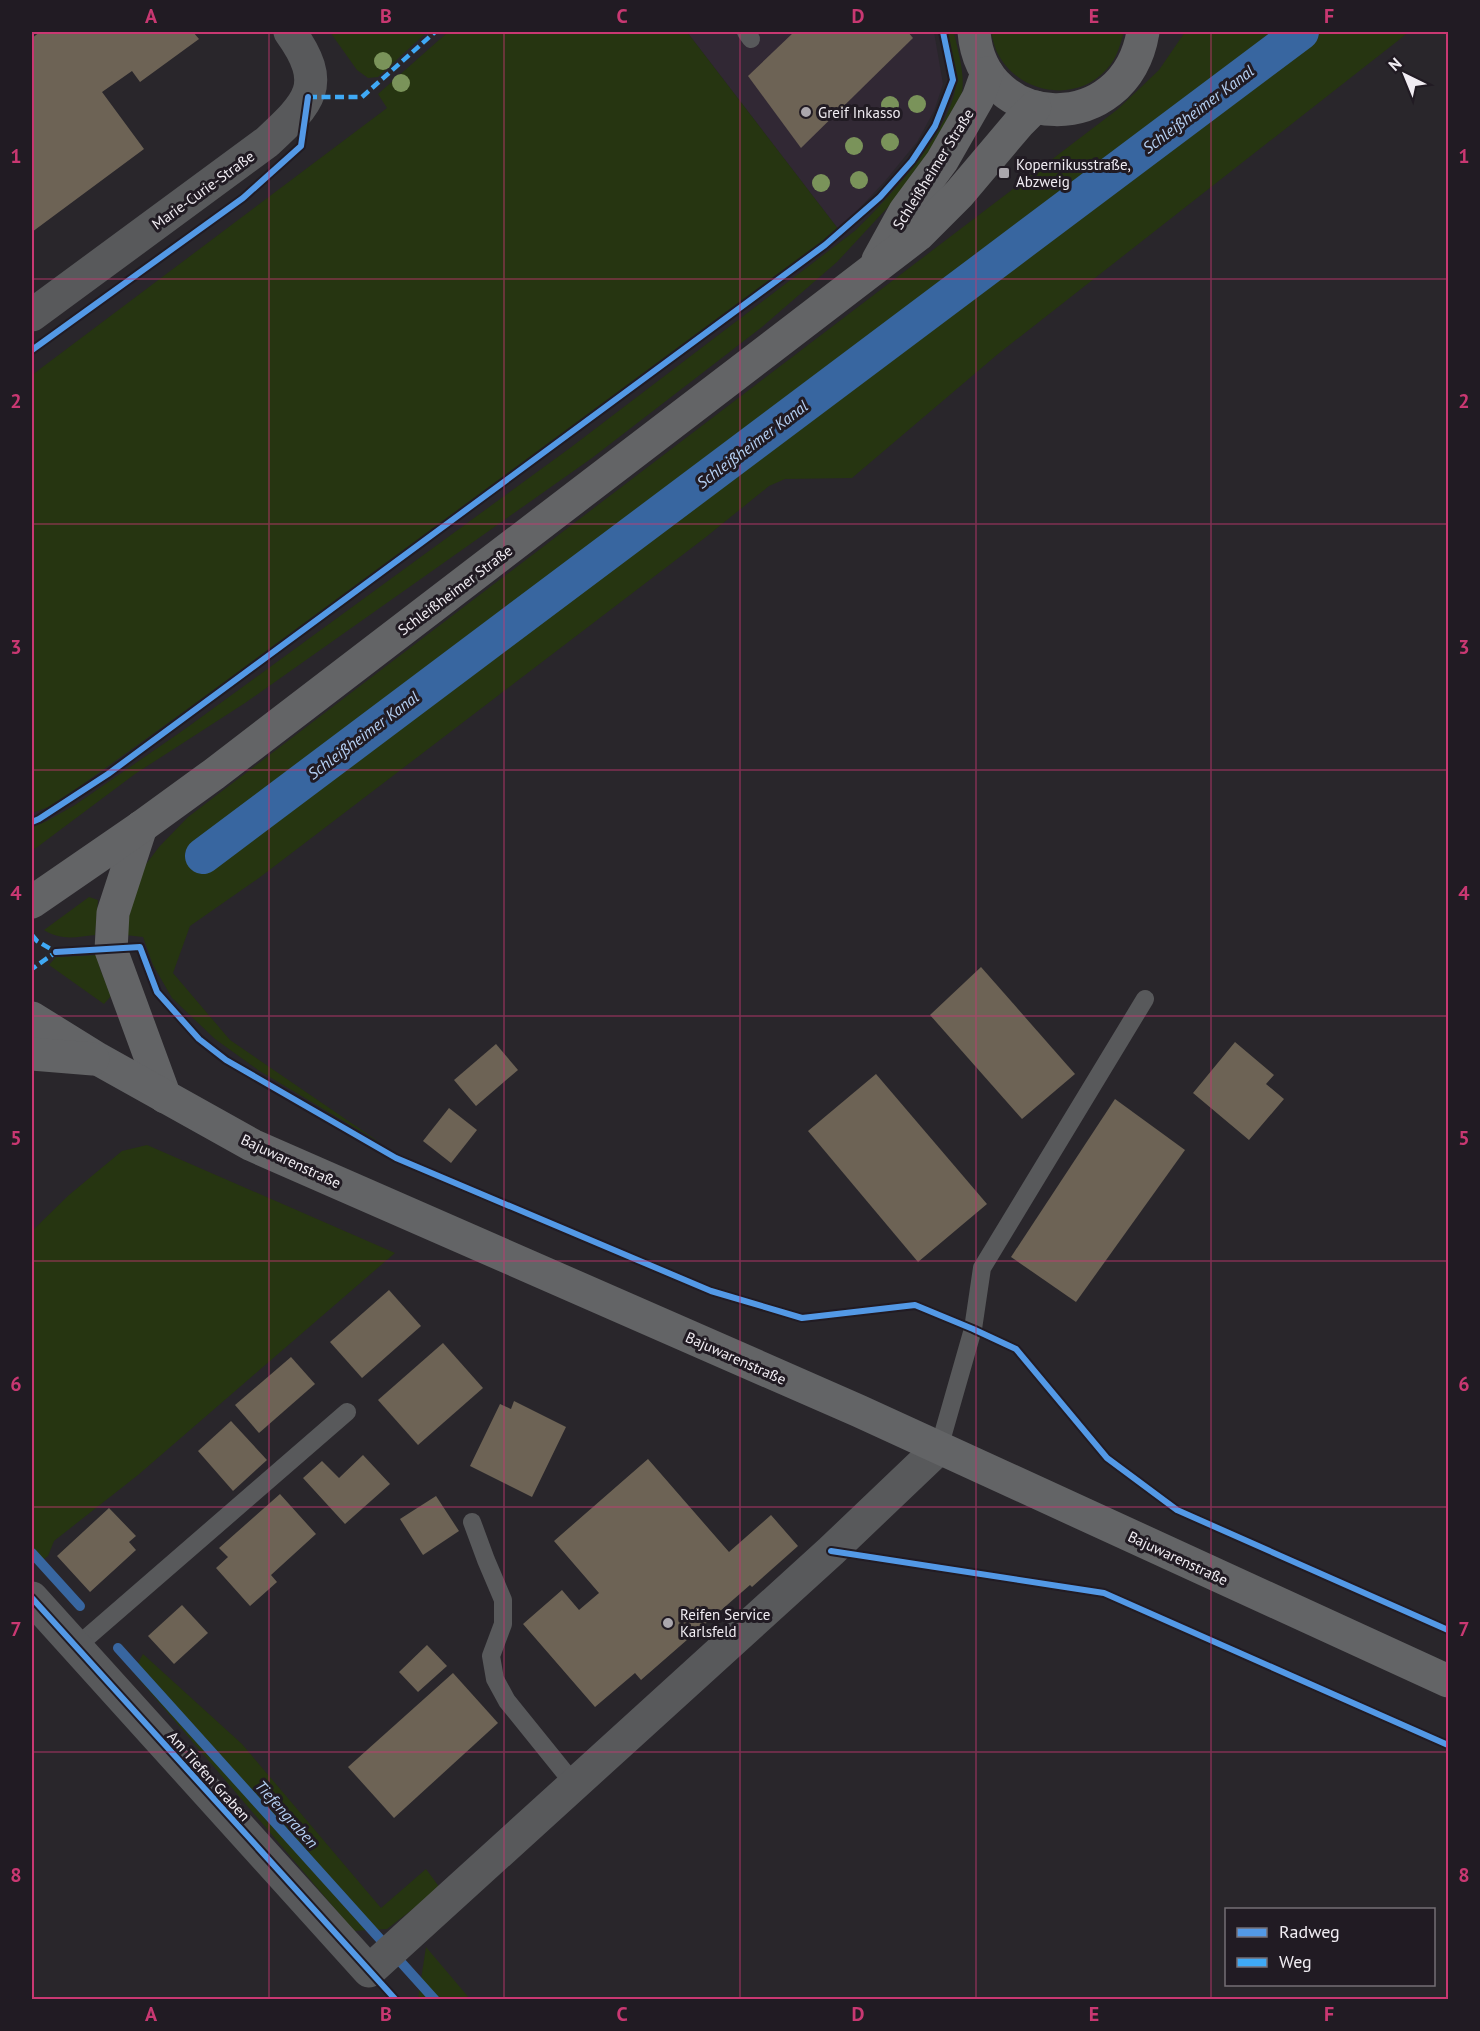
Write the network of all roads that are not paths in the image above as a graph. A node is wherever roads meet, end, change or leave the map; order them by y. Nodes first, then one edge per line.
1 (290, 32) edge
2 (974, 32) edge
3 (1144, 32) edge
4 (987, 73) junction
5 (1035, 107) junction
6 (872, 271) junction
7 (32, 315) edge
8 (141, 827) junction
9 (32, 902) edge
10 (1145, 999) dead end
11 (32, 1018) edge
12 (32, 1054) edge
13 (98, 1059) junction
14 (165, 1097) junction
15 (347, 1412) dead end
16 (939, 1448) junction
17 (472, 1522) dead end
18 (32, 1598) edge
19 (76, 1647) junction
20 (1449, 1681) edge
21 (574, 1784) junction

1 - 7 street, Marie-Curie-Straße
2 - 4 main road
3 - 5 main road
4 - 5 main road
4 - 6 main road, Schleißheimer Straße
5 - 6 main road, Schleißheimer Straße
6 - 8 main road, Schleißheimer Straße
8 - 9 main road, Schleißheimer Straße
8 - 14 main road
10 - 16 lane
11 - 13 main road, Bajuwarenstraße
12 - 13 main road
13 - 14 main road, Bajuwarenstraße
14 - 16 main road, Bajuwarenstraße
15 - 19 lane
16 - 20 main road, Bajuwarenstraße
16 - 21 street, Am Tiefen Graben
17 - 21 lane
18 - 19 street, Am Tiefen Graben
19 - 21 street, Am Tiefen Graben

